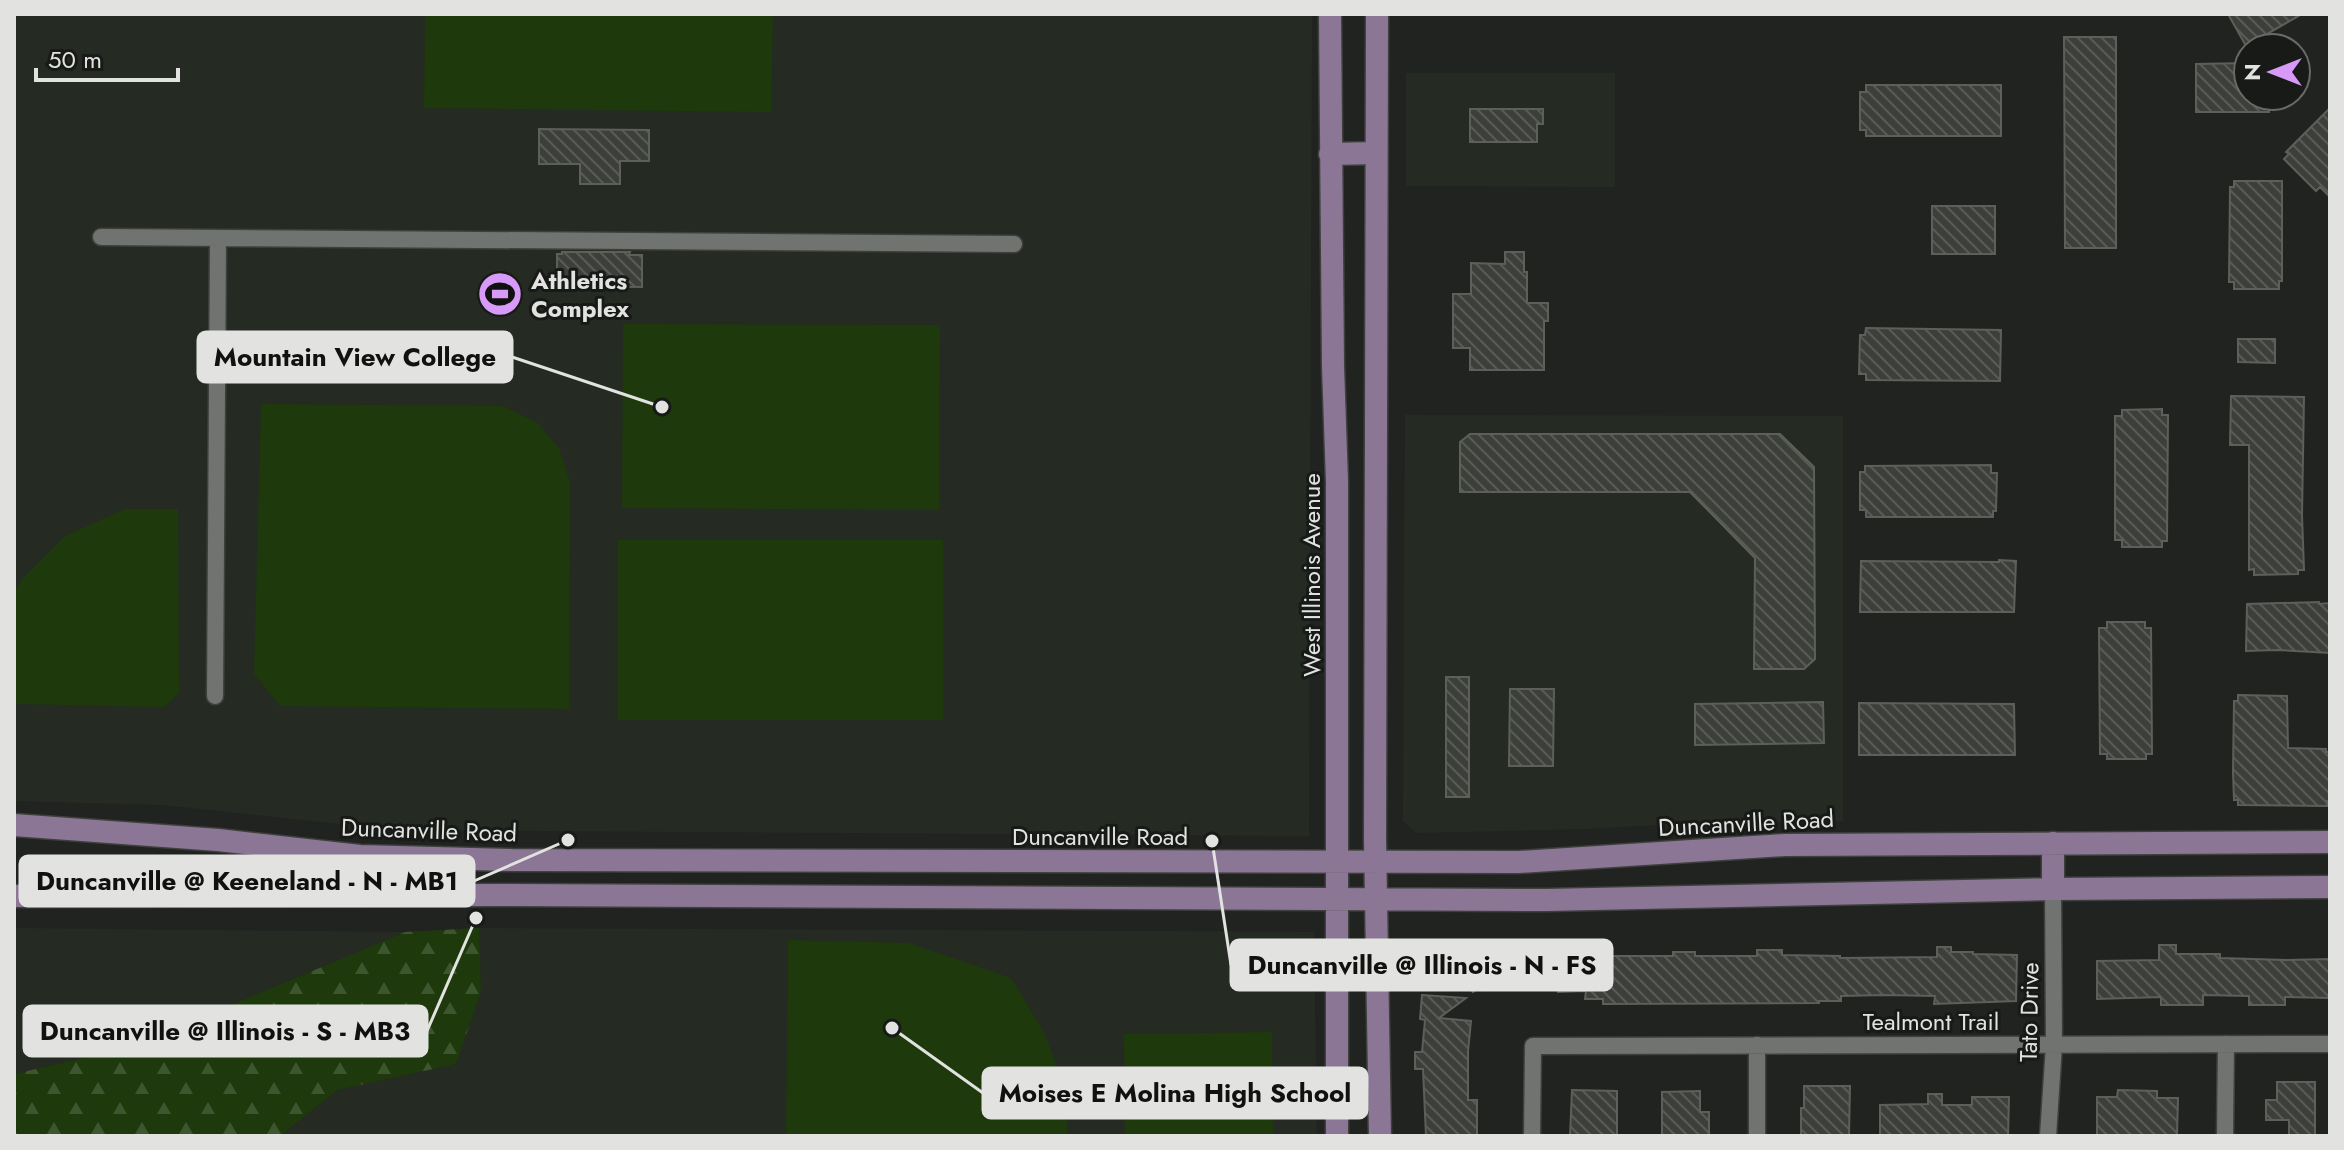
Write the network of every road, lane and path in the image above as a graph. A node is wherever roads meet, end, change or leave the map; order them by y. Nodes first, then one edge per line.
1 (1330, 14) edge
2 (1377, 14) edge
3 (1376, 153) junction
4 (1330, 154) junction
5 (101, 237) dead end
6 (218, 238) junction
7 (1014, 244) dead end
8 (1376, 481) junction
9 (1337, 482) junction
10 (215, 696) dead end
11 (14, 825) edge
12 (2330, 842) edge
13 (2053, 843) junction
14 (1375, 862) junction
15 (1338, 863) junction
16 (2330, 887) edge
17 (2053, 889) junction
18 (14, 896) edge
19 (1337, 900) junction
20 (1375, 901) junction
21 (2226, 1044) junction
22 (2330, 1044) edge
23 (1757, 1045) junction
24 (2054, 1045) junction
25 (1337, 1136) edge
26 (1380, 1136) edge
27 (1532, 1136) edge
28 (1757, 1136) edge
29 (2048, 1136) edge
30 (2225, 1136) edge

1 - 4 main road, West Illinois Avenue
2 - 3 main road
3 - 4 main road
3 - 8 main road
4 - 9 main road, West Illinois Avenue
5 - 6 street
6 - 7 street
6 - 10 street
8 - 9 main road
8 - 14 main road
9 - 15 main road, West Illinois Avenue
11 - 15 main road, Duncanville Road
12 - 13 main road, Duncanville Road
13 - 14 main road, Duncanville Road
13 - 17 main road
14 - 15 main road, Duncanville Road
14 - 20 main road
15 - 19 main road, West Illinois Avenue
16 - 17 main road
17 - 20 main road
17 - 24 street, Tato Drive
18 - 19 main road
19 - 20 main road
19 - 25 main road, West Illinois Avenue
20 - 26 main road
21 - 22 street, Tealmont Trail
21 - 24 street, Tealmont Trail
21 - 30 street
23 - 24 street, Tealmont Trail
23 - 27 street, Tealmont Trail
23 - 28 street
24 - 29 street, Tato Drive

